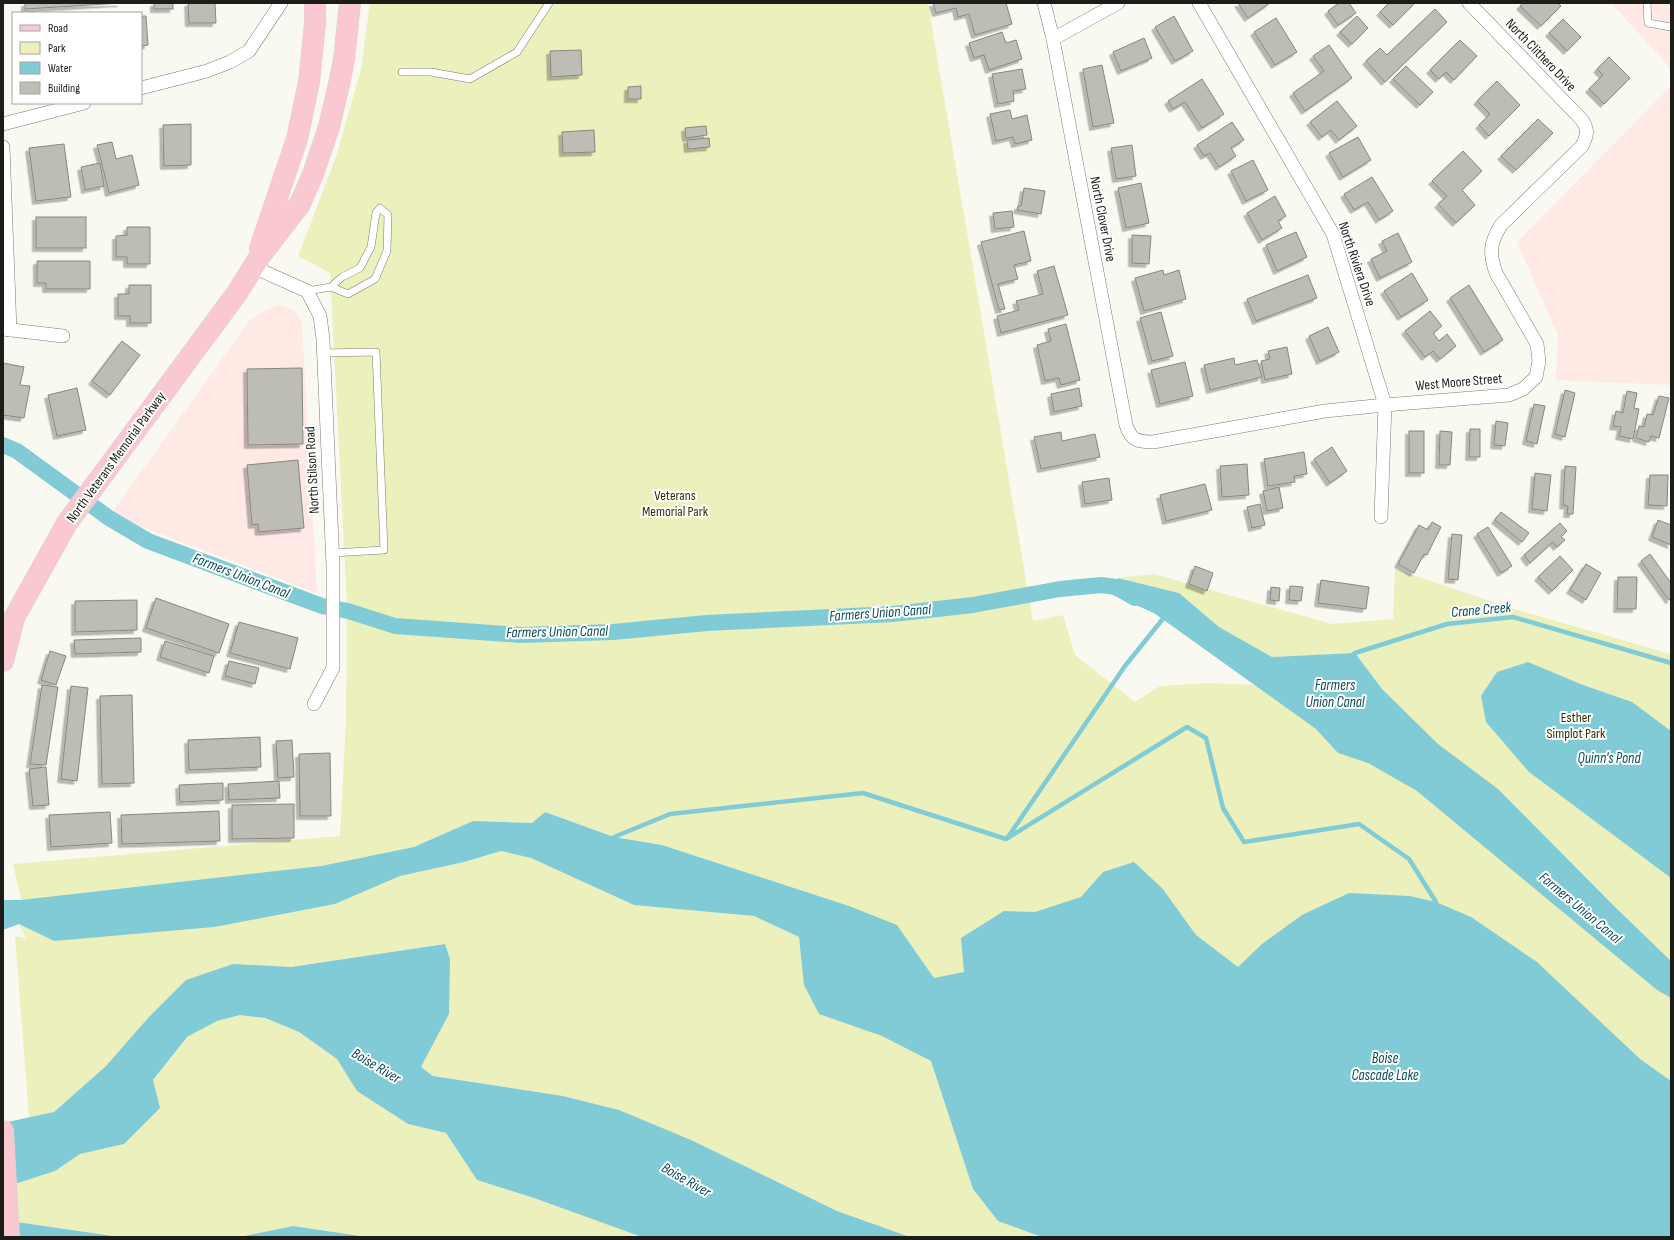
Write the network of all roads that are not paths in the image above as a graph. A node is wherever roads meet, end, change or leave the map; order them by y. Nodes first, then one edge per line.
1 (280, 3) edge
2 (315, 3) edge
3 (350, 3) edge
4 (549, 3) edge
5 (1044, 3) edge
6 (1118, 3) edge
7 (1199, 3) edge
8 (1469, 3) edge
9 (1647, 3) edge
10 (1671, 27) edge
11 (1053, 39) junction
12 (402, 72) dead end
13 (142, 88) edge
14 (80, 104) edge
15 (3, 124) edge
16 (1587, 131) joint
17 (3, 147) edge
18 (253, 267) junction
19 (331, 287) junction
20 (307, 291) junction
21 (7, 329) edge
22 (63, 336) dead end
23 (323, 353) junction
24 (1385, 405) junction
25 (1134, 439) joint
26 (1381, 517) dead end
27 (332, 553) junction
28 (3, 661) edge
29 (314, 704) dead end
30 (3, 1131) edge
31 (9, 1237) edge

1 - 13 street
2 - 18 main road, North Veterans Memorial Parkway
3 - 18 main road, North Veterans Memorial Parkway
4 - 12 lane
5 - 11 street, North Clover Drive
6 - 11 street
7 - 24 street, North Riviera Drive
8 - 16 street, North Clithero Drive
9 - 10 lane
11 - 25 street, North Clover Drive
14 - 15 street
16 - 24 street, West Moore Street
17 - 21 street
18 - 20 street
18 - 28 main road, North Veterans Memorial Parkway
19 - 19 lane
19 - 20 lane
20 - 23 street, North Stilson Road
21 - 22 street
23 - 27 street, North Stilson Road
23 - 27 lane
24 - 25 street, West Moore Street
24 - 26 street, North Riviera Drive
27 - 29 street, North Stilson Road
30 - 31 main road

